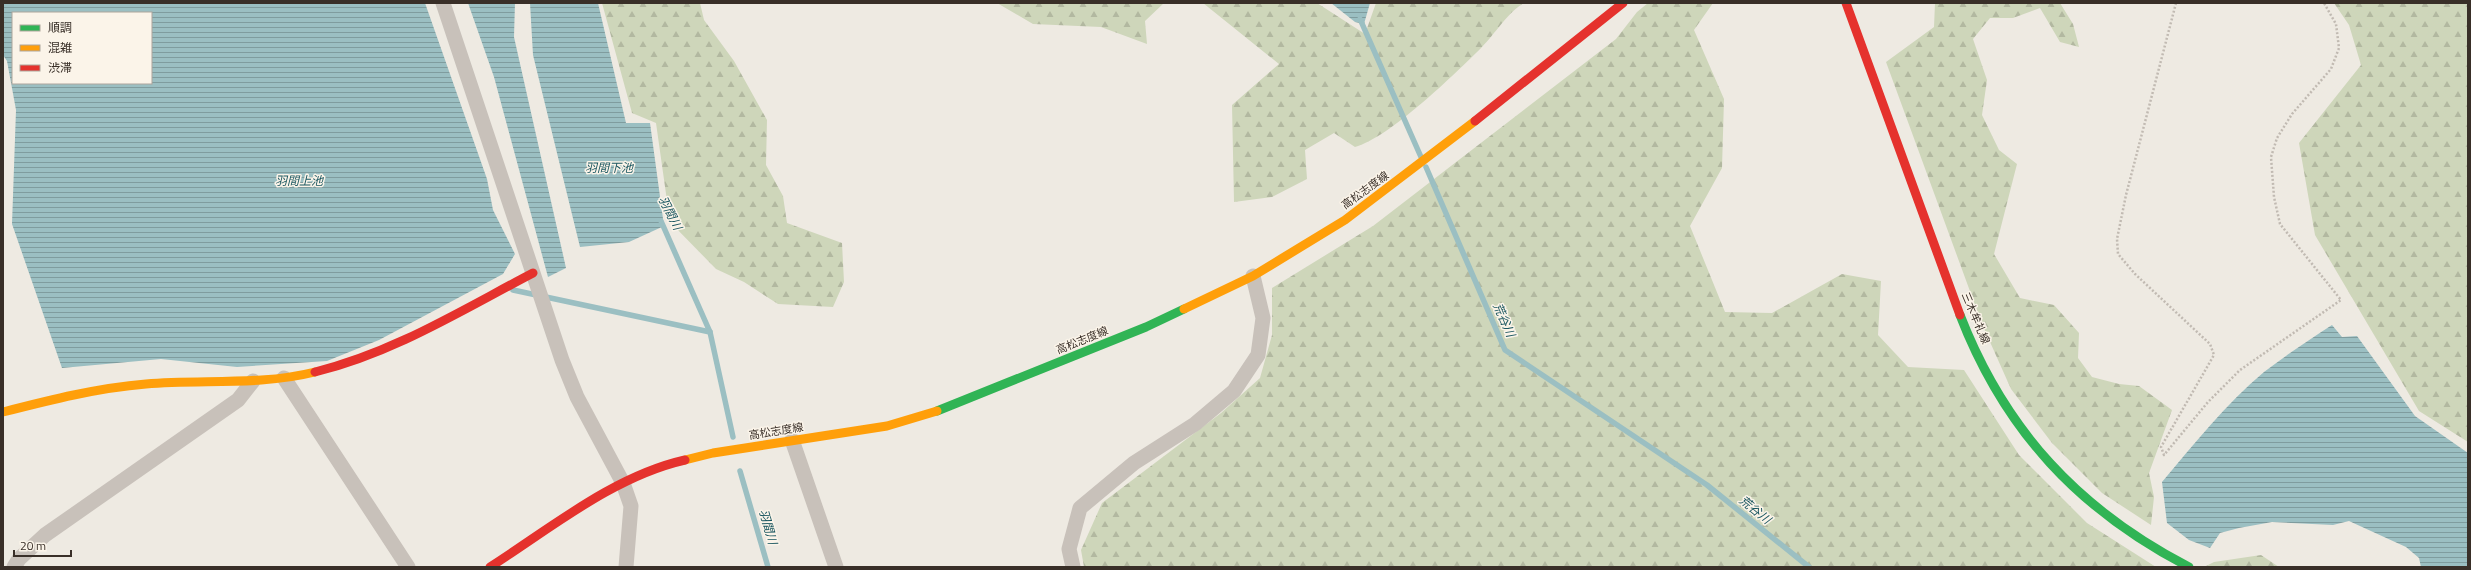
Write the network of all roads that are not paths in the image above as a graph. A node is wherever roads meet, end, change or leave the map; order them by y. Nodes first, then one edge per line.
1 (442, 3) edge
2 (1624, 3) edge
3 (1846, 3) edge
4 (533, 272) junction
5 (1253, 276) junction
6 (284, 378) junction
7 (253, 382) junction
8 (3, 412) edge
9 (792, 440) junction
10 (623, 483) junction
11 (14, 567) edge
12 (408, 567) edge
13 (490, 567) edge
14 (626, 567) edge
15 (836, 567) edge
16 (1073, 567) edge
17 (2190, 567) edge

1 - 4 street
2 - 5 main road, 高松志度線
3 - 17 main road, 三木牟礼線
4 - 6 main road
4 - 10 street
5 - 9 main road, 高松志度線
5 - 16 street
6 - 7 main road
6 - 12 street
7 - 8 main road
7 - 11 street
9 - 10 main road, 高松志度線
9 - 15 street
10 - 13 main road, 高松志度線
10 - 14 street

